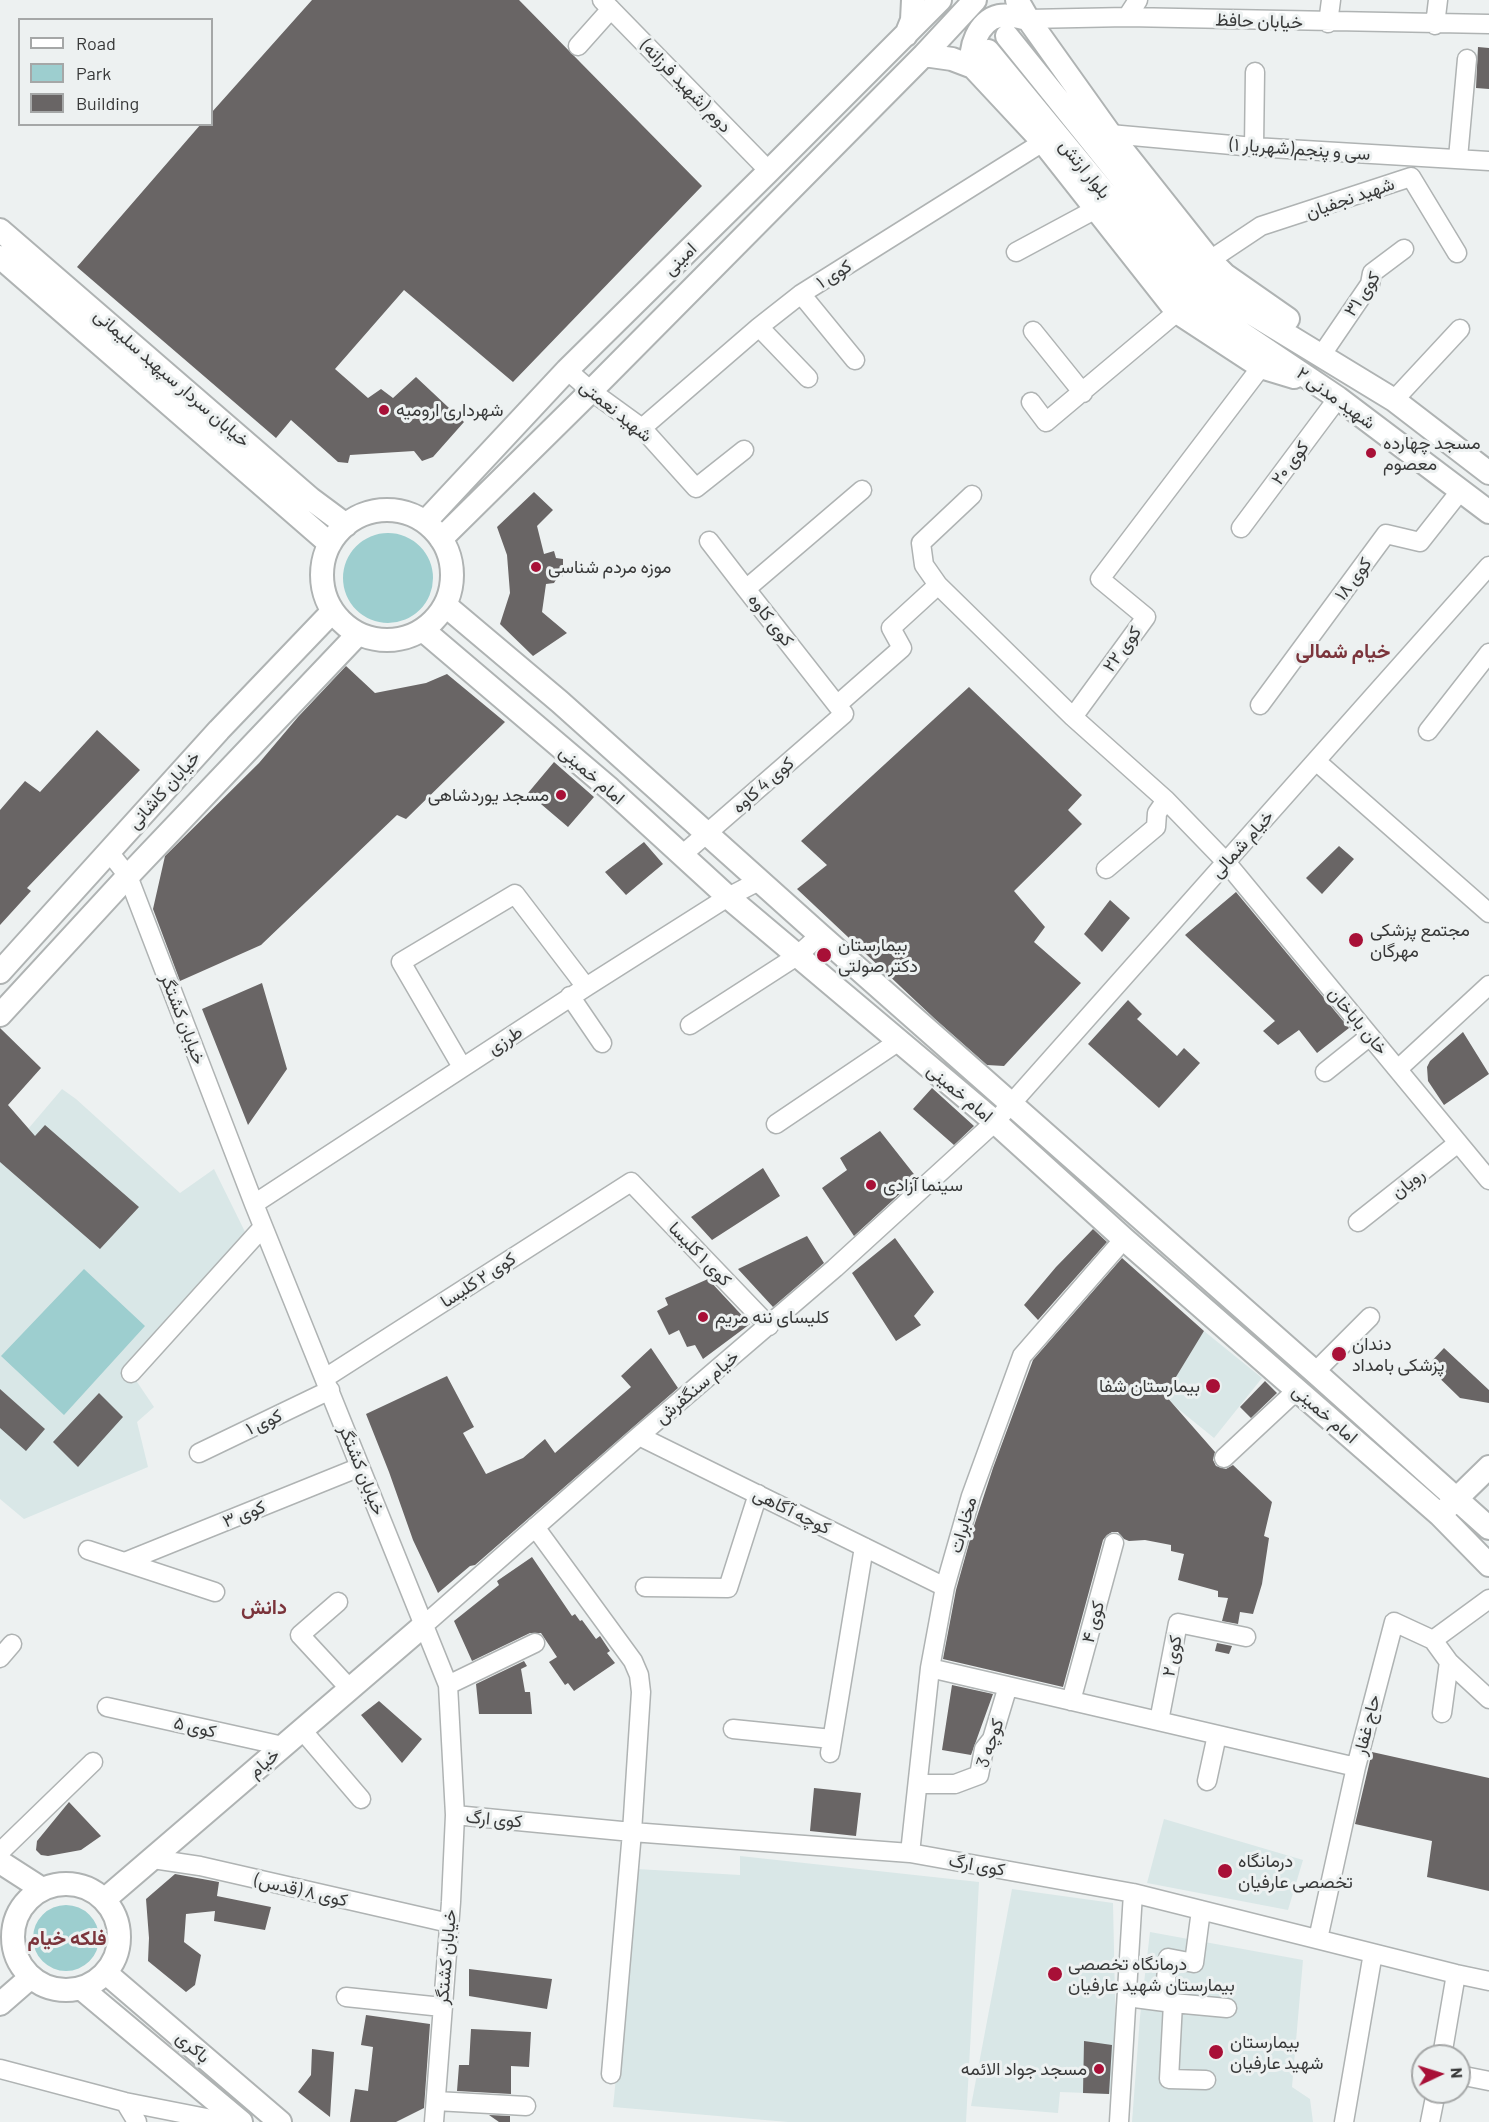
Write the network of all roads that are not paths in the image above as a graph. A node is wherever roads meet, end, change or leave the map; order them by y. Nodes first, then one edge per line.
1 (913, 0) edge
2 (940, 0) edge
3 (975, 0) edge
4 (1138, 0) edge
5 (1330, 0) edge
6 (1438, 0) edge
7 (606, 4) edge
8 (1023, 10) edge
9 (1127, 17) junction
10 (1328, 23) junction
11 (1435, 24) junction
12 (1489, 24) edge
13 (905, 36) junction
14 (1007, 36) dead end
15 (578, 46) dead end
16 (924, 55) junction
17 (980, 59) junction
18 (1467, 59) dead end
19 (1255, 72) dead end
20 (1110, 134) junction
21 (1043, 142) junction
22 (1254, 147) junction
23 (1458, 159) junction
24 (1487, 165) edge
25 (769, 171) junction
26 (1096, 209) junction
27 (0, 230) edge
28 (1404, 249) dead end
29 (1016, 252) dead end
30 (1457, 254) dead end
31 (0, 257) edge
32 (1196, 273) junction
33 (801, 294) junction
34 (1177, 312) junction
35 (759, 327) junction
36 (1460, 329) dead end
37 (1033, 331) dead end
38 (1330, 354) junction
39 (855, 360) dead end
40 (1261, 367) junction
41 (567, 370) junction
42 (808, 378) dead end
43 (1318, 384) junction
44 (591, 391) junction
45 (1083, 393) junction
46 (1338, 398) junction
47 (1394, 400) junction
48 (1031, 402) dead end
49 (642, 428) junction
50 (744, 450) dead end
51 (1489, 473) edge
52 (862, 490) dead end
53 (1461, 490) junction
54 (972, 495) dead end
55 (1489, 512) edge
56 (424, 522) junction
57 (346, 525) junction
58 (1241, 528) dead end
59 (441, 539) junction
60 (709, 541) dead end
61 (330, 544) junction
62 (1489, 566) edge
63 (938, 585) junction
64 (746, 588) junction
65 (445, 605) junction
66 (332, 612) junction
67 (423, 630) junction
68 (358, 634) junction
69 (1489, 653) edge
70 (1260, 705) dead end
71 (840, 709) junction
72 (1073, 717) junction
73 (1428, 731) dead end
74 (1316, 761) junction
75 (1166, 800) junction
76 (708, 833) junction
77 (109, 852) junction
78 (682, 855) junction
79 (1226, 862) junction
80 (1107, 869) dead end
81 (128, 876) junction
82 (759, 882) junction
83 (728, 897) junction
84 (1489, 913) edge
85 (820, 935) junction
86 (797, 956) junction
87 (0, 972) edge
88 (1489, 985) edge
89 (578, 992) junction
90 (0, 1015) edge
91 (690, 1025) dead end
92 (1370, 1036) junction
93 (900, 1041) junction
94 (602, 1044) dead end
95 (462, 1067) junction
96 (1398, 1070) junction
97 (1325, 1072) dead end
98 (1011, 1103) junction
99 (995, 1122) junction
100 (776, 1124) dead end
101 (1458, 1143) junction
102 (1489, 1180) edge
103 (631, 1182) joint
104 (254, 1204) junction
105 (1358, 1222) dead end
106 (263, 1227) junction
107 (1124, 1239) junction
108 (1370, 1317) dead end
109 (769, 1326) junction
110 (1315, 1371) junction
111 (131, 1373) dead end
112 (327, 1384) junction
113 (1297, 1389) junction
114 (639, 1436) junction
115 (199, 1453) dead end
116 (1224, 1458) dead end
117 (360, 1467) junction
118 (1489, 1467) edge
119 (758, 1494) junction
120 (1456, 1498) junction
121 (1440, 1515) junction
122 (1485, 1518) edge
123 (535, 1527) junction
124 (1459, 1535) junction
125 (1114, 1543) dead end
126 (864, 1547) junction
127 (88, 1550) dead end
128 (127, 1561) junction
129 (1489, 1565) edge
130 (645, 1587) dead end
131 (945, 1587) junction
132 (215, 1592) dead end
133 (1489, 1599) edge
134 (338, 1602) dead end
135 (423, 1626) junction
136 (1246, 1637) dead end
137 (1433, 1640) junction
138 (535, 1643) dead end
139 (12, 1644) dead end
140 (0, 1658) edge
141 (1449, 1662) junction
142 (930, 1668) junction
143 (448, 1685) junction
144 (1008, 1686) junction
145 (350, 1689) junction
146 (1489, 1699) edge
147 (1071, 1701) junction
148 (107, 1707) dead end
149 (1442, 1713) dead end
150 (1159, 1721) junction
151 (733, 1729) dead end
152 (303, 1730) junction
153 (1217, 1735) junction
154 (283, 1746) junction
155 (93, 1762) dead end
156 (1356, 1767) junction
157 (1207, 1781) dead end
158 (918, 1784) junction
159 (361, 1799) dead end
160 (455, 1815) junction
161 (632, 1832) junction
162 (0, 1852) edge
163 (910, 1853) junction
164 (153, 1859) junction
165 (0, 1862) edge
166 (42, 1890) junction
167 (1133, 1893) junction
168 (104, 1900) junction
169 (1201, 1910) junction
170 (8, 1911) edge
171 (449, 1923) junction
172 (1318, 1939) junction
173 (1373, 1953) junction
174 (106, 1972) junction
175 (1456, 1974) junction
176 (31, 1977) junction
177 (1489, 1981) edge
178 (81, 1989) junction
179 (346, 1997) dead end
180 (1127, 1997) junction
181 (1168, 2002) junction
182 (0, 2004) edge
183 (442, 2007) junction
184 (1227, 2008) dead end
185 (1444, 2044) edge
186 (0, 2069) edge
187 (611, 2074) dead end
188 (1471, 2077) edge
189 (1206, 2080) dead end
190 (1489, 2081) edge
191 (436, 2101) junction
192 (125, 2102) junction
193 (1434, 2104) edge
194 (526, 2106) dead end
195 (137, 2122) edge
196 (227, 2122) edge
197 (241, 2122) edge
198 (280, 2122) edge
199 (434, 2122) edge
200 (1119, 2122) edge
201 (1344, 2122) edge
202 (1430, 2122) edge

1 - 13 main road
2 - 13 main road, امینی
3 - 16 main road, امینی
4 - 9 street
5 - 10 street
6 - 11 street
7 - 15 street
7 - 25 street, دوم (شهید فرزانه)
8 - 9 street, خیابان حافظ
8 - 17 main road
8 - 20 main road
9 - 10 street, خیابان حافظ
10 - 11 street, خیابان حافظ
11 - 12 street, خیابان حافظ
13 - 25 main road, امینی
14 - 32 main road, بلوار ارتش
16 - 17 main road
16 - 44 main road, امینی
17 - 21 main road
17 - 32 main road, بلوار ارتش
18 - 23 street
19 - 22 street
20 - 22 street, سی و پنجم(شهریار ۱)
20 - 32 main road
21 - 26 main road
21 - 33 street, کوی ۱
22 - 23 street, سی و پنجم(شهریار ۱)
23 - 24 street, سی و پنجم(شهریار ۱)
25 - 41 main road, امینی
26 - 29 street
26 - 34 main road
27 - 57 main road, خیابان سردار سپهبد سلیمانی
28 - 38 street, کوی ۳۱
30 - 32 street, شهید نجفیان
31 - 61 main road, خیابان سردار سپهبد سلیمانی
32 - 38 main road, شهید مدنی ۲
32 - 43 main road, شهید مدنی ۲
33 - 35 street, کوی ۱
33 - 39 street
34 - 40 main road
34 - 45 street
35 - 42 street
35 - 49 street, کوی ۱
36 - 47 street
37 - 45 street
38 - 47 main road, شهید مدنی ۲
40 - 43 main road
40 - 72 street, کوی ۲۲
41 - 44 street, شهید نعمتی
41 - 56 main road, امینی
43 - 46 main road, شهید مدنی ۲
44 - 49 street, شهید نعمتی
44 - 59 main road, امینی
45 - 48 street
46 - 53 main road, شهید مدنی ۲
46 - 58 street, کوی ۲۰
47 - 51 main road, شهید مدنی ۲
49 - 50 street, شهید نعمتی
52 - 64 street, کوی کاوه
53 - 55 main road, شهید مدنی ۲
53 - 70 street, کوی ۱۸
54 - 63 street
56 - 57 main road
56 - 59 main road
57 - 61 main road
59 - 65 main road
60 - 64 street
61 - 66 main road
62 - 74 street, خیام شمالی
63 - 71 street, کوی 4 کاوه
63 - 72 street
64 - 71 street, کوی کاوه
65 - 67 main road
65 - 76 main road, امام خمینی
66 - 68 main road
66 - 77 main road, خیابان کاشانی
67 - 68 main road
67 - 78 main road, امام خمینی
68 - 81 main road
69 - 73 street
71 - 76 street, کوی 4 کاوه
72 - 75 street
74 - 79 street, خیام شمالی
74 - 84 street
75 - 79 street
75 - 80 street
76 - 78 street, کوی 4 کاوه
76 - 82 main road, امام خمینی
77 - 81 street, خیابان کشتگر
77 - 87 main road, خیابان کاشانی
78 - 83 main road, امام خمینی
79 - 92 street, خان باباخان
79 - 98 street, خیام شمالی
81 - 90 main road
81 - 104 street, خیابان کشتگر
82 - 83 street, طرزی
82 - 85 main road, امام خمینی
83 - 86 main road, امام خمینی
83 - 89 street, طرزی
85 - 86 street
85 - 98 main road, امام خمینی
86 - 91 street
86 - 93 main road, امام خمینی
88 - 96 street
89 - 94 street
89 - 95 street, طرزی
89 - 95 street
92 - 96 street, خان باباخان
92 - 97 street
93 - 99 main road, امام خمینی
93 - 100 street
95 - 104 street, طرزی
96 - 101 street, خان باباخان
98 - 99 street, خیام شمالی
98 - 110 main road, امام خمینی
99 - 107 main road, امام خمینی
99 - 109 street, خیام سنگفرش
101 - 102 street, خان باباخان
101 - 105 street, رویان
103 - 109 street, کوی ۱ کلیسا
103 - 112 street, کوی ۲ کلیسا
104 - 106 street, خیابان کشتگر
106 - 111 street
106 - 112 street, خیابان کشتگر
107 - 113 main road, امام خمینی
107 - 131 street, مخابرات
108 - 110 street
109 - 114 street, خیام سنگفرش
110 - 120 main road, امام خمینی
112 - 115 street, کوی ۱
112 - 117 street, خیابان کشتگر
113 - 116 street
113 - 121 main road, امام خمینی
114 - 119 street, کوچه آگاهی
114 - 123 street, خیام سنگفرش
117 - 128 street, کوی ۳
117 - 135 street, خیابان کشتگر
118 - 120 main road
119 - 126 street, کوچه آگاهی
119 - 130 street
120 - 121 main road
120 - 122 main road, امام خمینی
121 - 124 main road, امام خمینی
122 - 124 main road
123 - 135 street, خیام سنگفرش
123 - 161 street
124 - 129 main road, امام خمینی
125 - 147 street, کوی ۴
126 - 131 street, کوچه آگاهی
126 - 151 street
127 - 128 street
128 - 132 street
131 - 142 street, مخابرات
133 - 137 street
134 - 145 street
135 - 143 street, خیابان کشتگر
135 - 145 main road, خیام
136 - 150 street, کوی ۲
137 - 141 street
137 - 156 street, حاج غفار
138 - 143 street
139 - 140 street
141 - 146 street
141 - 149 street
142 - 144 street
142 - 158 street, مخابرات
143 - 160 street, خیابان کشتگر
144 - 147 street
144 - 158 street, کوچه 3
145 - 152 main road, خیام
147 - 150 street
148 - 154 street, کوی ۵
150 - 153 street
152 - 154 main road, خیام
152 - 159 street
153 - 156 street
153 - 157 street
154 - 164 main road, خیام
155 - 162 street
156 - 172 street, حاج غفار
158 - 163 street, مخابرات
160 - 161 street, کوی ارگ
160 - 171 street, خیابان کشتگر
161 - 163 street, کوی ارگ
161 - 187 street
163 - 167 street, کوی ارگ
164 - 168 main road, خیام
164 - 171 street, کوی ۸ (قدس)
165 - 166 main road
166 - 168 main road
166 - 170 main road
167 - 169 street, کوی ارگ
167 - 180 street
168 - 174 main road
169 - 172 street, کوی ارگ
169 - 181 street
170 - 176 main road
171 - 183 street, خیابان کشتگر
172 - 173 street, کوی ارگ
173 - 175 street, کوی ارگ
173 - 201 street
174 - 178 main road
174 - 198 main road, باکری
175 - 177 street, کوی ارگ
175 - 185 street
176 - 178 main road
176 - 182 main road
178 - 197 main road, باکری
179 - 183 street
180 - 181 street
180 - 200 street
181 - 184 street
181 - 189 street
183 - 191 street, خیابان کشتگر
186 - 192 street
188 - 190 street
191 - 194 street
191 - 199 street, خیابان کشتگر
192 - 195 street
192 - 196 street
193 - 202 street

